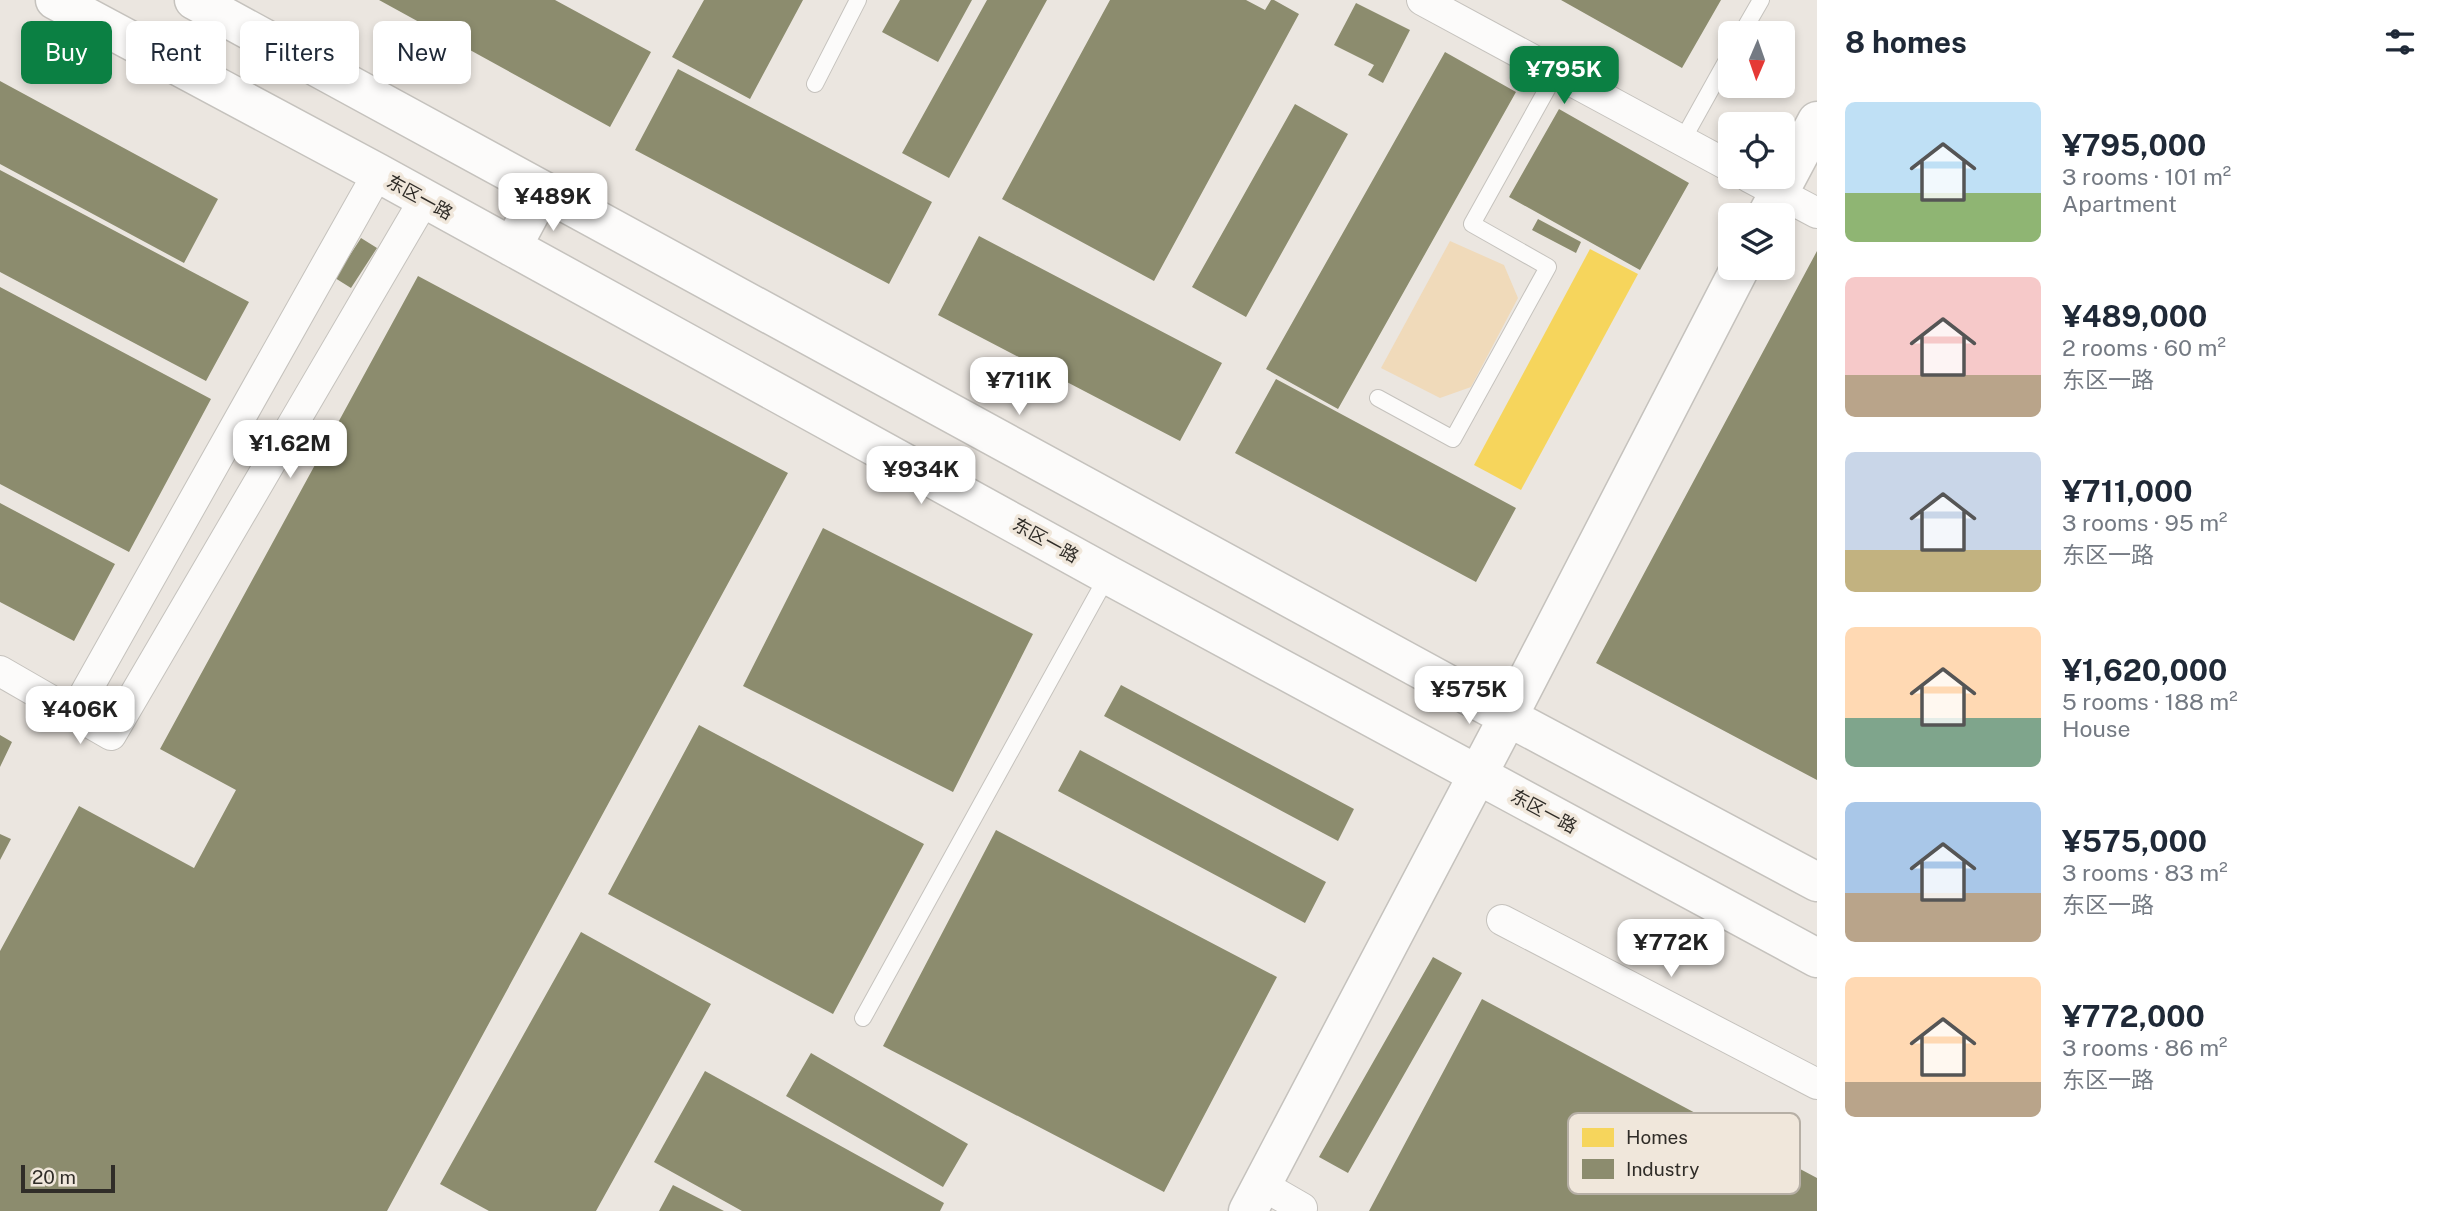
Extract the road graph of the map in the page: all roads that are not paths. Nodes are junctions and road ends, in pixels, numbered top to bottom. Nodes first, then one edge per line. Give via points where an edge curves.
1 (55, 0) edge
2 (194, 0) edge
3 (858, 0) edge
4 (1422, 0) edge
5 (1761, 0) edge
6 (1749, 21) edge
7 (1556, 73) junction
8 (1718, 76) edge
9 (816, 84) dead end
10 (1817, 121) edge
11 (1682, 141) junction
12 (1718, 160) edge
13 (378, 173) junction
14 (542, 191) junction
15 (1765, 195) edge
16 (424, 200) junction
17 (1817, 213) edge
18 (512, 247) junction
19 (1734, 280) edge
20 (1378, 398) dead end
21 (1108, 575) junction
22 (0, 671) edge
23 (74, 713) junction
24 (1508, 717) junction
25 (1477, 775) junction
26 (1817, 882) edge
27 (1503, 920) dead end
28 (1817, 958) edge
29 (863, 1018) dead end
30 (1817, 1084) edge
31 (1255, 1198) edge
32 (1302, 1208) dead end

1 - 13 main road, 东区一路
2 - 14 main road
3 - 9 lane
4 - 7 street
5 - 6 lane
7 - 11 street
7 - 20 lane via 1472,224 1548,267 1453,439
8 - 11 lane
10 - 15 main road
11 - 12 street
13 - 16 main road, 东区一路
13 - 23 street
14 - 18 main road
14 - 24 main road
15 - 17 street
16 - 18 main road, 东区一路
16 - 23 street via 111,735
18 - 21 main road, 东区一路
19 - 24 main road
21 - 25 main road, 东区一路
21 - 29 lane
22 - 23 street
24 - 25 main road
24 - 26 main road
25 - 28 main road, 东区一路
25 - 31 main road
27 - 30 street
31 - 32 street

